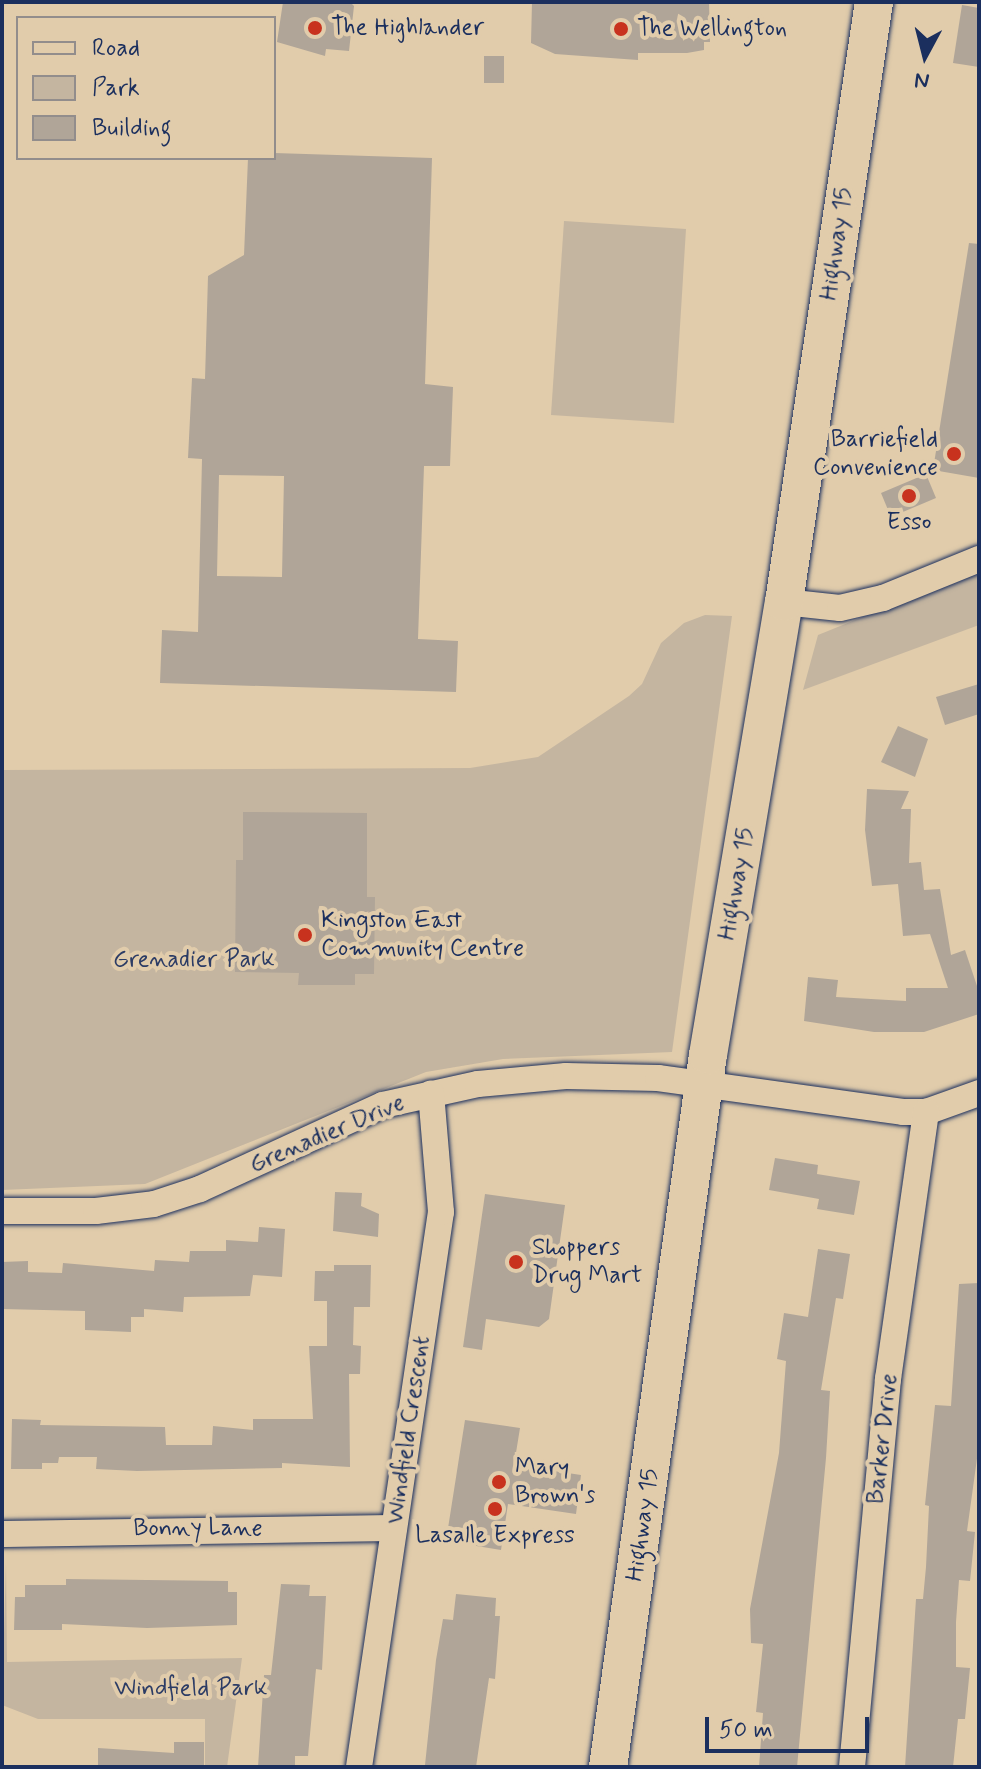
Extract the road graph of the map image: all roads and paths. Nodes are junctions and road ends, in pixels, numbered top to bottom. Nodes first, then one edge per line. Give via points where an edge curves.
1 (874, 2) edge
2 (979, 559) edge
3 (784, 602) junction
4 (704, 1084) junction
5 (431, 1093) junction
6 (979, 1093) edge
7 (926, 1112) junction
8 (2, 1211) edge
9 (394, 1528) junction
10 (2, 1534) edge
11 (359, 1767) edge
12 (608, 1767) edge
13 (852, 1767) edge

1 - 3 main road, Highway 15
2 - 3 street via 883,598 840,608
3 - 4 main road, Highway 15
4 - 5 street, Grenadier Drive via 566,1076
4 - 7 street, Grenadier Drive
4 - 12 main road, Highway 15
5 - 8 street, Grenadier Drive via 383,1105 200,1189 154,1204 96,1211
5 - 9 street, Windfield Crescent via 441,1212
6 - 7 street
7 - 13 street, Barker Drive via 888,1379
9 - 10 street, Bonny Lane
9 - 11 street, Windfield Crescent

